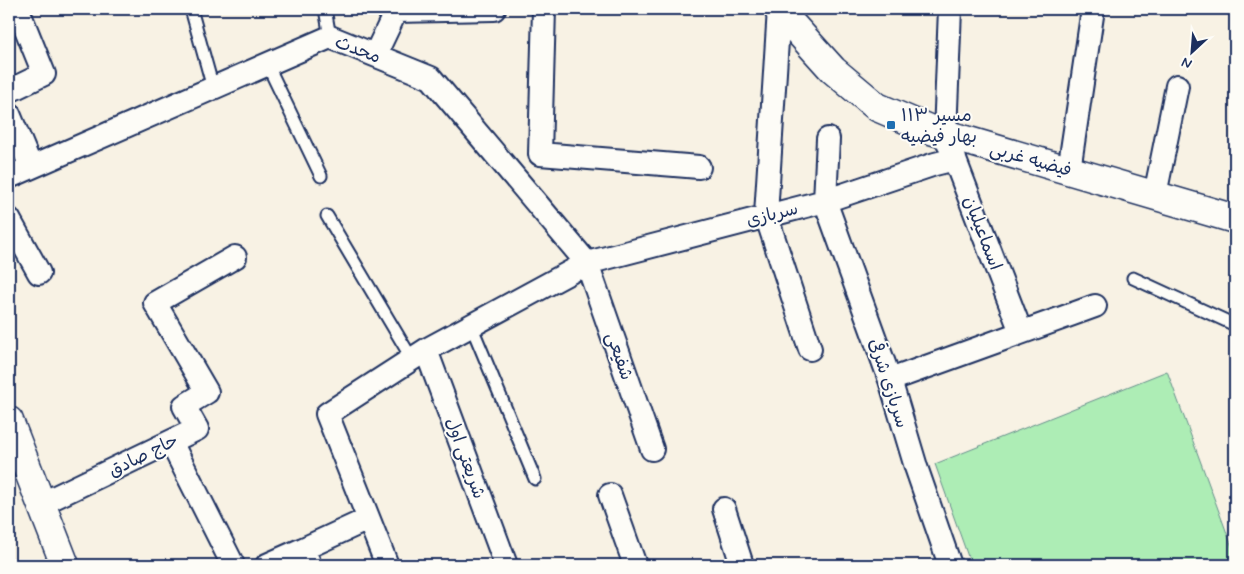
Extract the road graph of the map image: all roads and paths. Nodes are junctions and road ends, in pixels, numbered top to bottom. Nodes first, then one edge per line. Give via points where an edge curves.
1 (191, 9) edge
2 (325, 9) edge
3 (494, 9) edge
4 (544, 9) edge
5 (778, 9) edge
6 (950, 9) edge
7 (1094, 9) edge
8 (396, 10) edge
9 (19, 12) dead end
10 (330, 37) junction
11 (375, 55) junction
12 (267, 64) junction
13 (1177, 86) dead end
14 (213, 88) junction
15 (9, 91) edge
16 (9, 114) edge
17 (946, 134) junction
18 (828, 139) dead end
19 (955, 159) junction
20 (31, 167) junction
21 (699, 167) dead end
22 (1069, 170) junction
23 (321, 176) dead end
24 (9, 177) edge
25 (1155, 195) junction
26 (825, 201) junction
27 (766, 215) junction
28 (327, 216) dead end
29 (9, 219) edge
30 (1234, 221) edge
31 (235, 257) dead end
32 (587, 263) junction
33 (39, 273) dead end
34 (1132, 278) dead end
35 (1095, 306) dead end
36 (1235, 325) edge
37 (471, 326) junction
38 (1021, 332) junction
39 (810, 349) dead end
40 (419, 354) junction
41 (890, 380) junction
42 (9, 421) edge
43 (171, 442) junction
44 (652, 449) dead end
45 (535, 479) dead end
46 (610, 495) dead end
47 (41, 504) junction
48 (724, 509) dead end
49 (368, 518) junction
50 (306, 557) edge
51 (65, 565) edge
52 (233, 565) edge
53 (267, 565) edge
54 (387, 565) edge
55 (506, 565) edge
56 (635, 565) edge
57 (742, 565) edge
58 (950, 565) edge

1 - 14 lane
2 - 10 lane
3 - 8 street
4 - 21 street via 540,154
5 - 17 street, فیضیه غربی via 833,70 877,107
5 - 27 street
6 - 17 street
7 - 22 street
8 - 11 street
9 - 15 street via 44,74
10 - 11 street, محدث
10 - 12 street, محدث
11 - 32 street, محدث via 431,78
12 - 14 street, محدث
12 - 23 lane
13 - 25 street
14 - 20 street, محدث
16 - 20 street
17 - 19 street, اسماعیلیان
17 - 22 street, فیضیه غربی
18 - 26 street
19 - 26 street, سربازی
19 - 38 street, اسماعیلیان
20 - 24 street, محدث
22 - 25 street, فیضیه غربی
25 - 30 street, فیضیه غربی
26 - 27 street, سربازی
26 - 41 street, سربازی شرقی
27 - 32 street, سربازی
27 - 39 street
28 - 40 lane
29 - 33 street
31 - 43 street, حاج صادق via 155,304 207,392 184,406 197,429
32 - 37 street, سربازی
32 - 44 street, شفیعی
34 - 36 lane
35 - 38 street
37 - 40 street, سربازی
37 - 45 lane
38 - 41 street
40 - 49 street, سربازی via 327,414
40 - 55 street, شریعتی اول
41 - 58 street, سربازی شرقی
42 - 47 street
43 - 47 street, حاج صادق
43 - 52 street
46 - 56 street
47 - 51 street
48 - 57 street
49 - 50 street
49 - 54 street
50 - 53 street

